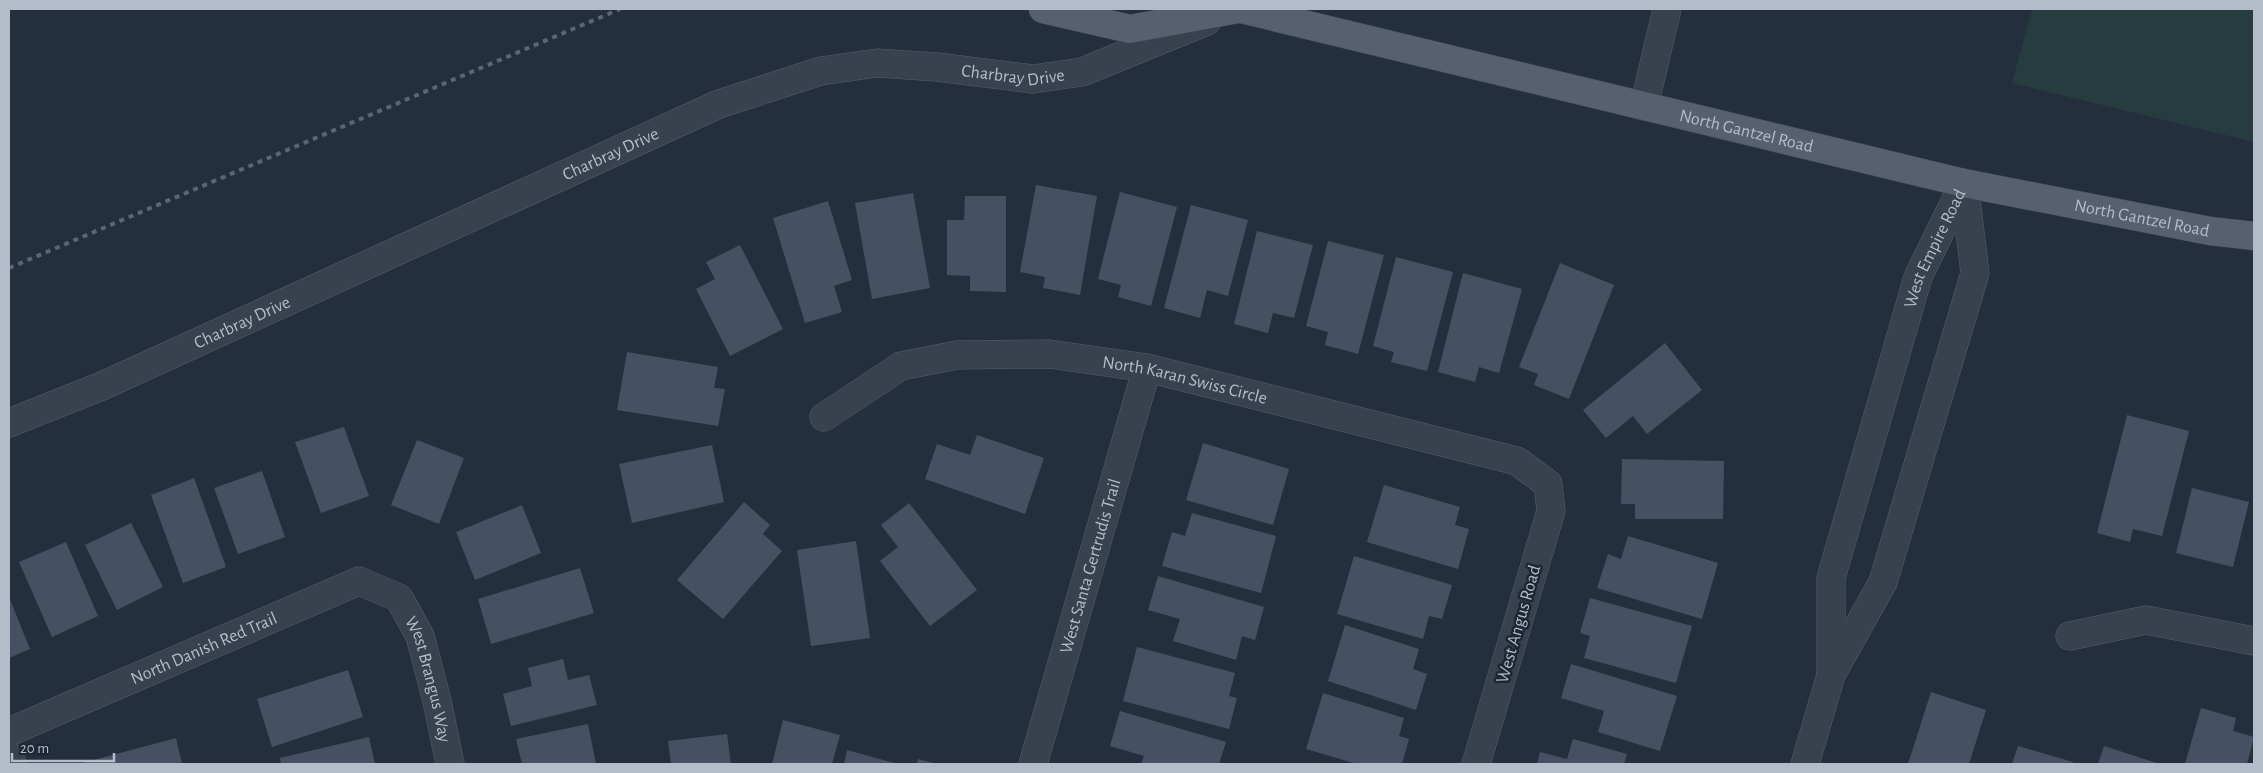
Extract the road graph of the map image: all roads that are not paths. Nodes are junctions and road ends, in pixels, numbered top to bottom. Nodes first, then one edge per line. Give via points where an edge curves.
1 (1043, 9) edge
2 (1239, 9) edge
3 (1667, 9) edge
4 (1296, 15) edge
5 (1644, 106) junction
6 (1964, 183) junction
7 (2254, 236) edge
8 (1147, 368) junction
9 (824, 417) dead end
10 (9, 423) edge
11 (1548, 484) joint
12 (399, 598) joint
13 (2070, 636) dead end
14 (2254, 641) edge
15 (1831, 674) junction
16 (9, 732) edge
17 (9, 756) edge
18 (12, 764) edge
19 (450, 764) edge
20 (1033, 764) edge
21 (1476, 764) edge
22 (1805, 764) edge

1 - 2 main road, North Gantzel Road via 1130,29
2 - 4 main road, North Gantzel Road
2 - 10 street, Charbray Drive via 1082,72 1033,79 877,63 821,71 719,104 102,386
3 - 5 street
4 - 5 main road, North Gantzel Road
5 - 6 main road, North Gantzel Road
6 - 7 main road, North Gantzel Road via 2210,231
6 - 15 street, West Empire Road via 1918,277 1831,578
6 - 15 street, West Empire Road via 1975,272 1883,582
8 - 9 street, North Karan Swiss Circle via 1049,354 957,355 901,366
8 - 11 street, North Karan Swiss Circle via 1517,461
8 - 20 street, West Santa Gertrudis Trail
11 - 21 street, West Angus Road via 1551,511
12 - 16 street, North Danish Red Trail via 359,582
12 - 19 street, West Brangus Way via 420,636 438,701
13 - 14 street via 2146,620
15 - 22 street, West Empire Road
17 - 18 street

